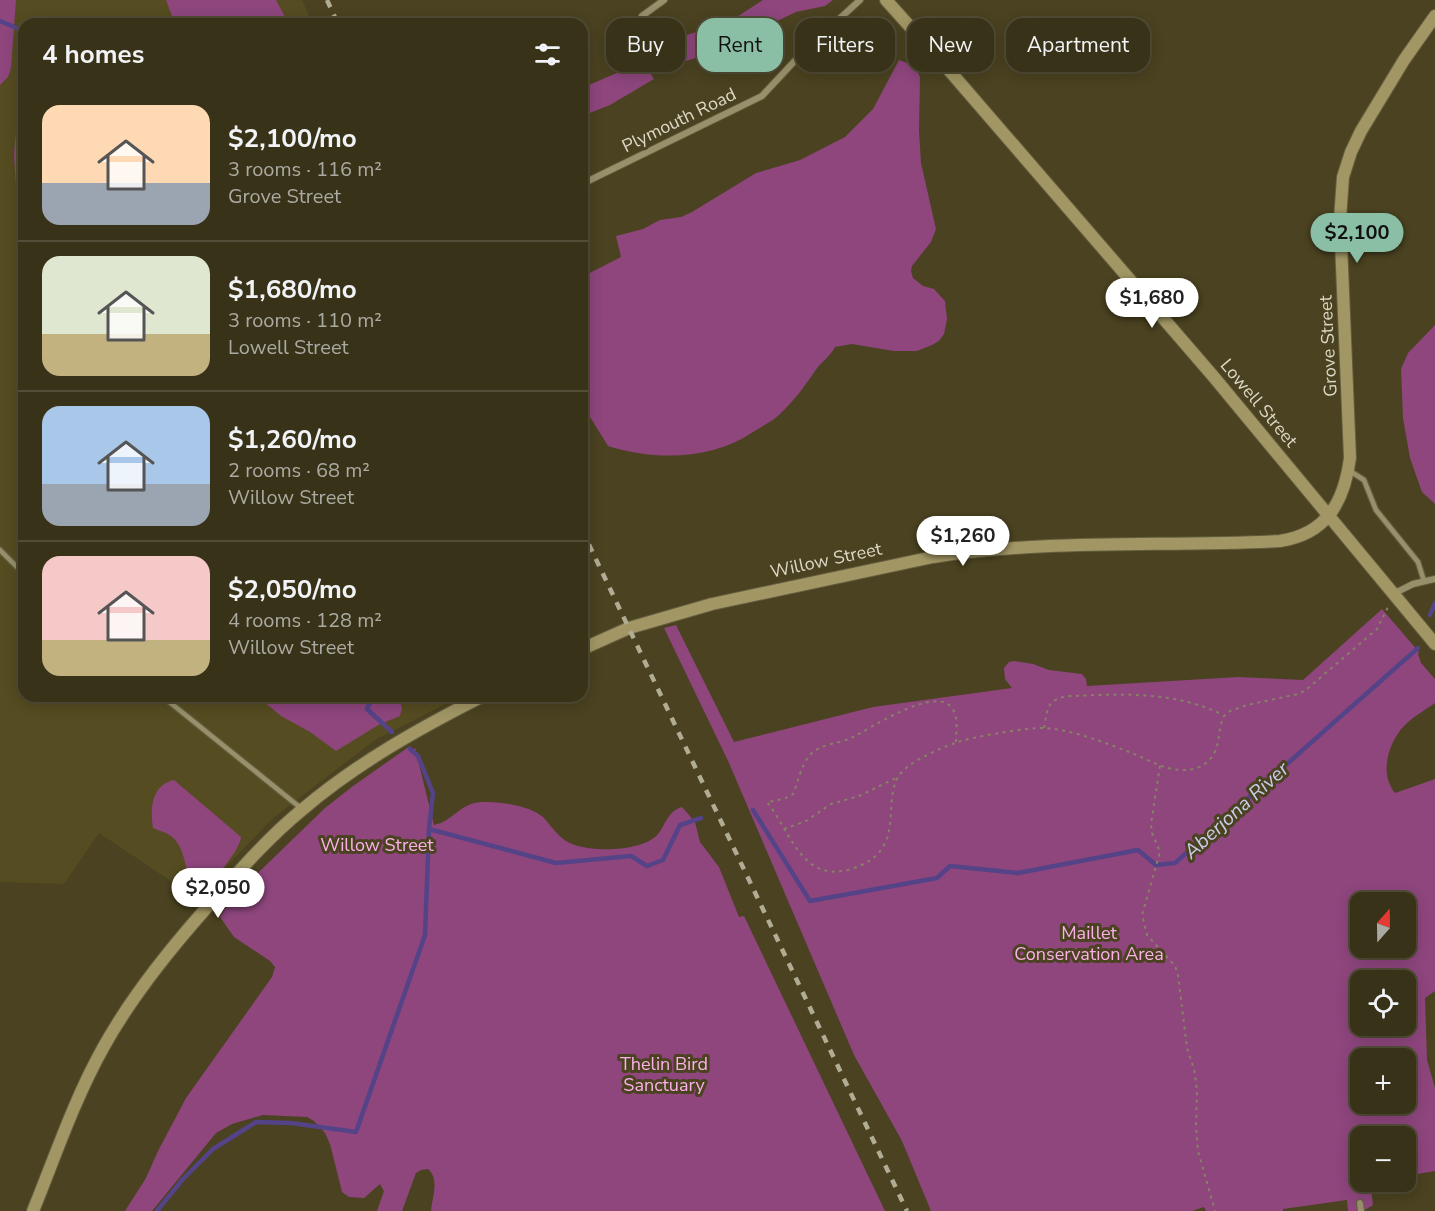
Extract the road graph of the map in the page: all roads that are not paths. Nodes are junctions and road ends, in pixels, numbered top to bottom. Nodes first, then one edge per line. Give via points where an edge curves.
1 (664, 0) edge
2 (860, 0) edge
3 (886, 0) edge
4 (642, 16) dead end
5 (1435, 16) edge
6 (588, 181) edge
7 (1348, 470) junction
8 (1330, 515) junction
9 (0, 550) edge
10 (18, 568) edge
11 (1435, 579) edge
12 (1424, 581) junction
13 (1395, 593) junction
14 (1435, 644) edge
15 (588, 646) edge
16 (169, 702) edge
17 (472, 702) edge
18 (302, 809) junction
19 (33, 1211) edge

1 - 4 street
2 - 6 street, Plymouth Road via 803,51 762,96
3 - 8 main road, Lowell Street
5 - 7 main road, Grove Street via 1361,131 1343,177 1340,219 1351,443
7 - 8 main road, Grove Street
7 - 12 lane via 1364,480 1376,510 1418,562
8 - 13 main road, Lowell Street
8 - 15 main road, Willow Street via 1317,528 1280,541 1045,547 967,552 912,561 712,604 629,628
9 - 10 lane
11 - 12 street
12 - 13 street
13 - 14 main road, Lowell Street
16 - 18 lane
17 - 18 main road via 383,751
18 - 19 main road via 257,852 182,936 116,1026 79,1097

